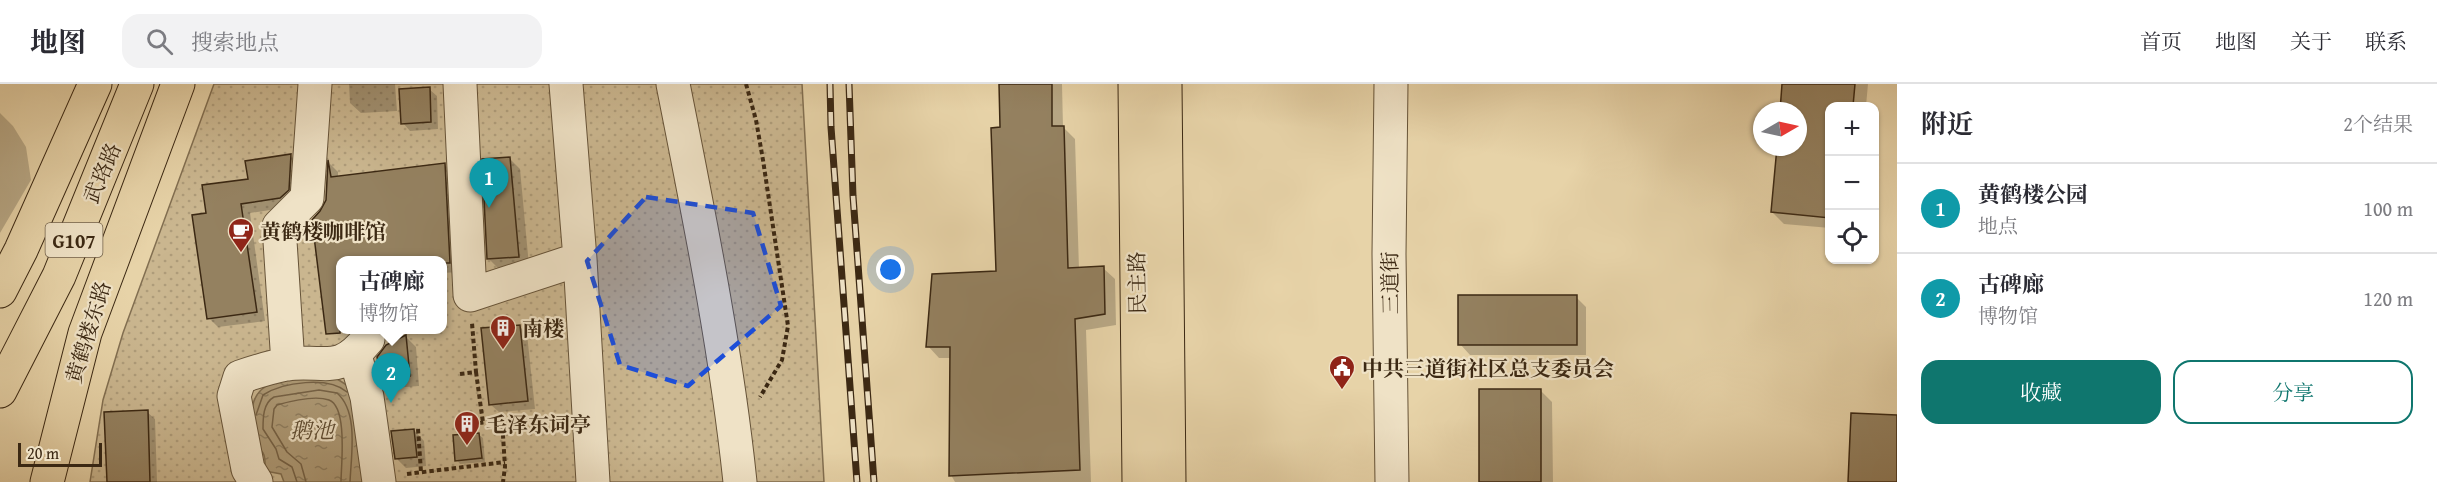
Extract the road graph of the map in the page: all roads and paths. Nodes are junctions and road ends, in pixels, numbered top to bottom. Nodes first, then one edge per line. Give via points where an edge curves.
1 (95, 84) edge
2 (137, 84) edge
3 (315, 84) edge
4 (460, 84) edge
5 (566, 84) edge
6 (673, 84) edge
7 (746, 84) edge
8 (1135, 84) edge
9 (1165, 84) edge
10 (1391, 84) edge
11 (179, 87) edge
12 (580, 259) junction
13 (0, 291) edge
14 (470, 295) junction
15 (288, 364) junction
16 (476, 372) junction
17 (460, 374) dead end
18 (0, 391) edge
19 (734, 418) junction
20 (483, 423) junction
21 (464, 425) dead end
22 (418, 429) dead end
23 (505, 462) junction
24 (421, 472) junction
25 (379, 480) edge
26 (47, 482) edge
27 (256, 482) edge
28 (503, 482) edge
29 (593, 482) edge
30 (740, 482) edge
31 (1139, 482) edge
32 (1169, 482) edge
33 (1392, 482) edge

1 - 13 main road, 武珞路 / G107
2 - 18 main road, 武珞路 / G107 via 59,276
3 - 15 street via 307,198 279,225
4 - 14 street
5 - 12 street
6 - 19 street via 721,330
7 - 19 path via 764,160 788,326 782,360 762,395 752,409
8 - 31 main road, 民主路
9 - 32 main road, 民主路
10 - 33 street, 三道街
11 - 26 main road, 黄鹤楼东路 via 85,333
12 - 14 street
12 - 29 street
14 - 16 path
15 - 25 street via 336,364 361,347
15 - 27 street via 240,377 234,396 248,469
16 - 17 path
16 - 20 path
19 - 30 street
20 - 21 path
20 - 23 path via 502,420
22 - 24 path
23 - 24 path
23 - 28 path
24 - 25 path

